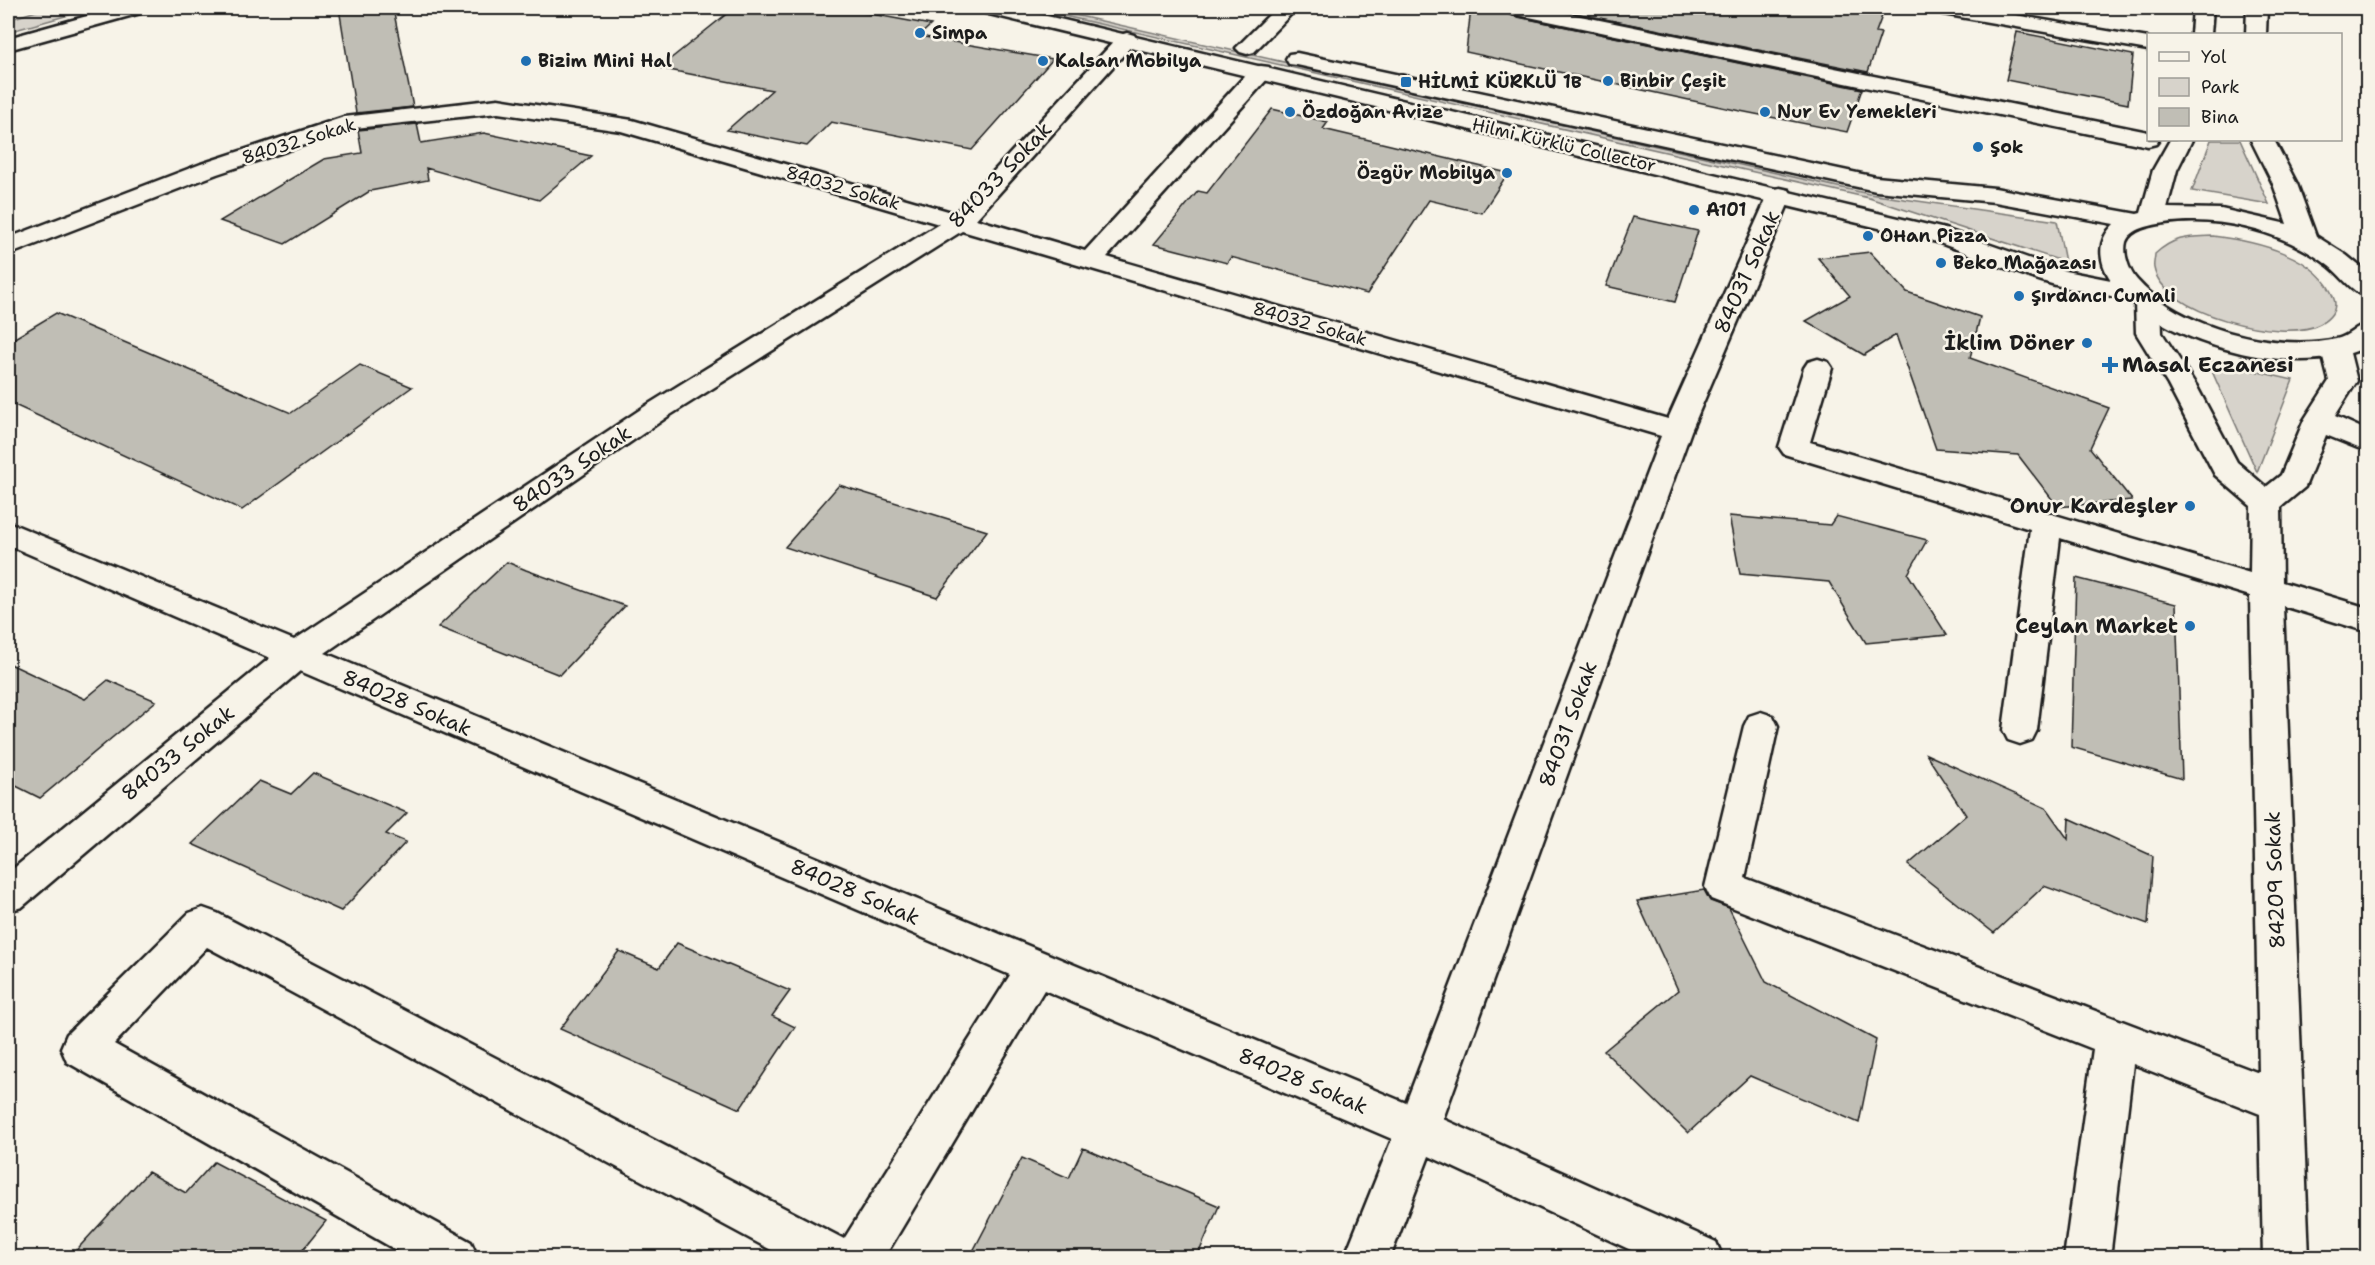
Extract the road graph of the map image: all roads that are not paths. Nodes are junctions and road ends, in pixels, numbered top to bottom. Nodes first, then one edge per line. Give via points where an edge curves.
1 (137, 8) edge
2 (989, 8) edge
3 (1287, 8) edge
4 (1514, 8) edge
5 (1943, 8) edge
6 (2203, 8) edge
7 (2257, 8) edge
8 (1134, 27) junction
9 (2201, 33) edge
10 (2256, 33) edge
11 (1224, 42) dead end
12 (8, 44) edge
13 (2147, 44) edge
14 (1246, 48) junction
15 (1270, 60) junction
16 (2147, 139) edge
17 (2164, 141) edge
18 (2264, 141) edge
19 (2180, 143) edge
20 (1780, 195) junction
21 (2144, 219) junction
22 (960, 222) junction
23 (2314, 245) junction
24 (8, 248) edge
25 (1091, 260) junction
26 (2367, 266) edge
27 (2367, 288) edge
28 (2141, 298) junction
29 (2355, 342) edge
30 (1818, 368) dead end
31 (2318, 420) junction
32 (1677, 431) junction
33 (2367, 443) edge
34 (2266, 503) junction
35 (2046, 524) junction
36 (8, 533) edge
37 (2266, 591) junction
38 (2367, 620) edge
39 (295, 656) junction
40 (1761, 726) dead end
41 (2020, 730) dead end
42 (8, 895) edge
43 (1036, 968) junction
44 (2115, 1038) junction
45 (2281, 1102) junction
46 (1418, 1130) junction
47 (455, 1257) edge
48 (833, 1257) edge
49 (858, 1257) edge
50 (1367, 1257) edge
51 (1700, 1257) edge
52 (2087, 1257) edge
53 (2286, 1257) edge

1 - 12 street
2 - 8 street, Hilmi Kürklü Collector
3 - 14 street
4 - 16 street
5 - 13 street
6 - 9 street
7 - 10 street
8 - 15 street, Hilmi Kürklü Collector
8 - 22 street, 84033 Sokak
11 - 14 street, Hilmi Kürklü Collector
14 - 15 street, Hilmi Kürklü Collector
15 - 20 street, Hilmi Kürklü Collector via 1502,131
15 - 21 street, Hilmi Kürklü Collector via 1876,184 1990,194
15 - 25 street
17 - 19 street
18 - 23 street
19 - 21 street
20 - 28 street, Hilmi Kürklü Collector via 1945,236 2059,278
20 - 32 street, 84031 Sokak
21 - 23 street, Hilmi Kürklü Collector via 2201,213 2240,218
21 - 28 street via 2118,233 2111,250 2117,271
22 - 24 street, 84032 Sokak via 624,125 498,106 352,122 209,169
22 - 25 street, 84032 Sokak
22 - 39 street, 84033 Sokak via 657,411
23 - 26 street
23 - 27 street via 2354,272
25 - 32 street, 84032 Sokak
28 - 29 street via 2203,333 2247,345 2294,352
28 - 34 street via 2149,333 2182,385 2225,468
29 - 31 street via 2343,381
30 - 35 street via 1794,447
31 - 33 street
31 - 34 street via 2294,480
32 - 46 street, 84031 Sokak
34 - 37 street, 84209 Sokak
35 - 37 street
35 - 41 street
36 - 39 street, 84028 Sokak
37 - 38 street
37 - 45 street, 84209 Sokak
39 - 42 street, 84033 Sokak
39 - 43 street, 84028 Sokak
40 - 44 street via 1724,887
43 - 46 street, 84028 Sokak
43 - 49 street
44 - 45 street
44 - 52 street
45 - 53 street, 84209 Sokak
46 - 50 street, 84031 Sokak
46 - 51 street, 84028 Sokak
47 - 48 street via 82,1048 203,925

